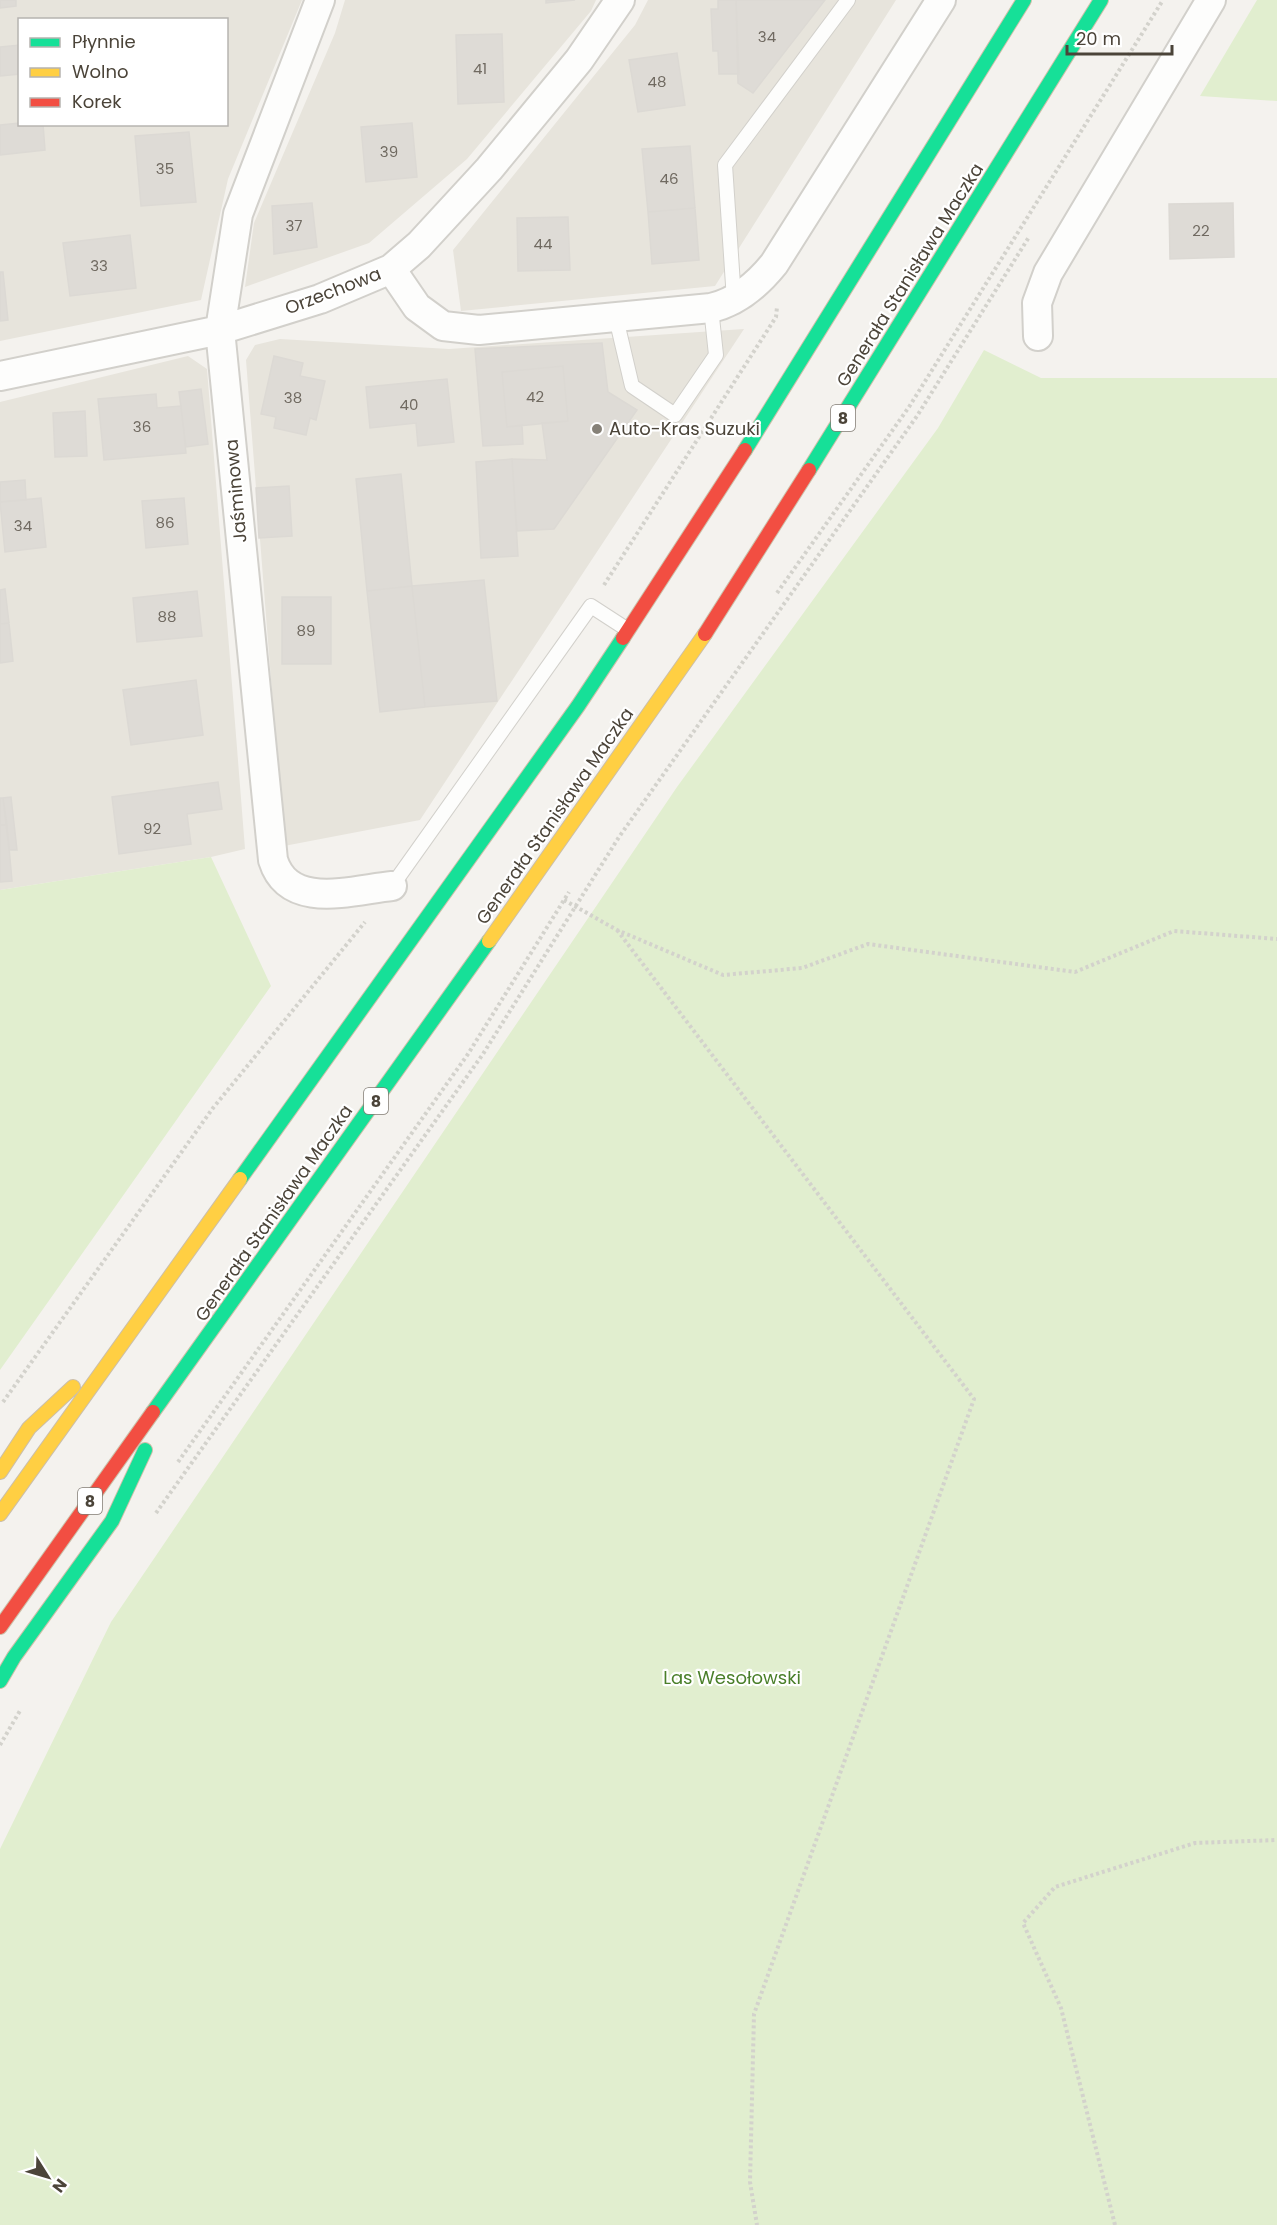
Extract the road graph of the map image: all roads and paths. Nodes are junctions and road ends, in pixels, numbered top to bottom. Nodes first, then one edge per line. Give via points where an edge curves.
1 (320, 0) edge
2 (620, 0) edge
3 (848, 0) edge
4 (941, 0) edge
5 (1024, 0) edge
6 (1101, 0) edge
7 (1211, 0) edge
8 (1030, 234) dead end
9 (391, 269) junction
10 (761, 279) junction
11 (722, 304) junction
12 (616, 318) junction
13 (220, 330) junction
14 (1038, 336) dead end
15 (0, 376) edge
16 (591, 606) junction
17 (629, 631) junction
18 (532, 881) junction
19 (393, 886) junction
20 (575, 905) junction
21 (617, 930) junction
22 (1277, 939) edge
23 (126, 1337) junction
24 (180, 1376) junction
25 (0, 1406) edge
26 (0, 1472) edge
27 (0, 1514) edge
28 (153, 1518) dead end
29 (0, 1627) edge
30 (0, 1681) edge
31 (22, 1706) dead end
32 (0, 1744) edge
33 (1277, 1840) edge
34 (757, 2225) edge
35 (1115, 2225) edge

1 - 13 street, Jaśminowa via 238,214
2 - 9 street, Orzechowa via 579,60 489,169 420,245
3 - 11 lane via 725,165
4 - 10 street
5 - 17 highway via 741,458
6 - 18 highway, Generała Stanisława Maczka / 8 via 727,602
7 - 14 street via 1048,273 1037,303
8 - 20 path via 917,416
9 - 12 street via 417,307 443,326 479,330
9 - 13 street, Orzechowa via 320,299
10 - 11 street
10 - 16 path via 774,295 776,317
11 - 12 street
11 - 12 lane via 716,356 675,415 632,386
13 - 15 street, Orzechowa
13 - 19 street, Jaśminowa via 276,871 300,892 314,894
16 - 17 lane
16 - 19 lane
17 - 23 highway
18 - 20 path
18 - 24 highway, Generała Stanisława Maczka / 8
19 - 25 path via 213,1108
20 - 21 path
20 - 28 path via 483,1054
21 - 22 path via 723,975 802,968 868,944 1075,972 1174,931
21 - 34 path via 974,1399 754,2014 750,2182
23 - 26 highway via 29,1428
23 - 27 highway
24 - 29 highway, Generała Stanisława Maczka / 8
24 - 30 highway via 112,1521
31 - 32 path
33 - 35 path via 1195,1843 1055,1887 1023,1923 1061,2008

